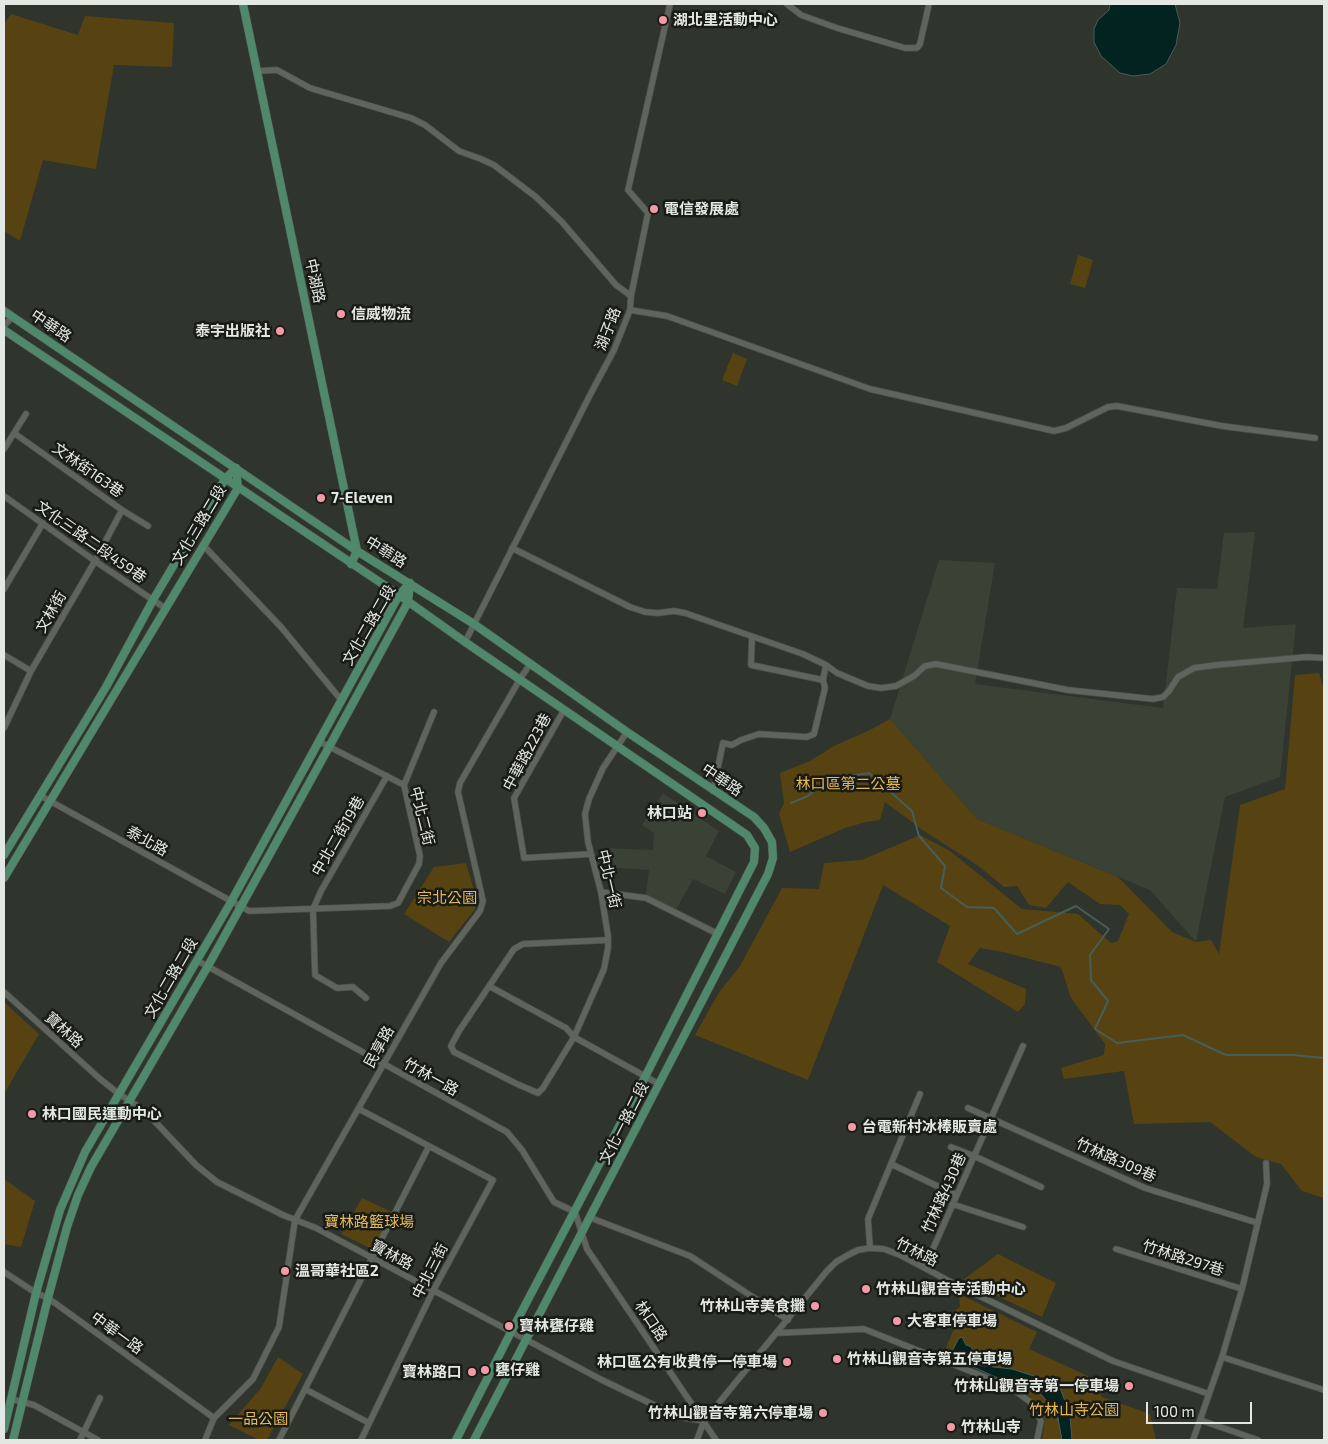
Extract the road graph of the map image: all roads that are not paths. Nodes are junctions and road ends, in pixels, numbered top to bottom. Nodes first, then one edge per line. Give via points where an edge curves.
1 (242, 4) edge
2 (670, 4) edge
3 (786, 4) edge
4 (929, 4) edge
5 (257, 71) junction
6 (631, 296) junction
7 (630, 310) junction
8 (4, 311) edge
9 (12, 317) junction
10 (4, 326) edge
11 (4, 330) edge
12 (26, 414) dead end
13 (14, 432) junction
14 (1315, 438) dead end
15 (4, 450) edge
16 (236, 468) junction
17 (225, 479) junction
18 (238, 488) junction
19 (4, 496) edge
20 (122, 510) junction
21 (43, 523) junction
22 (148, 526) dead end
23 (203, 545) junction
24 (512, 548) junction
25 (358, 551) junction
26 (96, 561) junction
27 (351, 564) junction
28 (410, 584) junction
29 (4, 588) edge
30 (399, 596) junction
31 (153, 600) junction
32 (408, 602) junction
33 (165, 608) junction
34 (474, 624) junction
35 (752, 637) junction
36 (465, 642) junction
37 (4, 655) edge
38 (1324, 658) edge
39 (530, 664) junction
40 (826, 666) junction
41 (31, 671) junction
42 (520, 678) junction
43 (823, 680) junction
44 (342, 701) junction
45 (564, 710) junction
46 (434, 712) dead end
47 (4, 728) edge
48 (627, 732) junction
49 (320, 742) junction
50 (330, 747) junction
51 (617, 747) junction
52 (387, 776) junction
53 (404, 785) junction
54 (713, 791) junction
55 (41, 796) junction
56 (49, 800) junction
57 (754, 817) joint
58 (747, 835) joint
59 (591, 854) junction
60 (4, 855) edge
61 (4, 878) edge
62 (601, 892) junction
63 (231, 902) junction
64 (241, 908) junction
65 (313, 909) junction
66 (718, 934) junction
67 (608, 940) junction
68 (198, 961) junction
69 (208, 966) junction
70 (488, 986) junction
71 (4, 992) edge
72 (366, 998) dead end
73 (574, 1036) junction
74 (1023, 1046) dead end
75 (384, 1064) junction
76 (645, 1078) junction
77 (659, 1084) junction
78 (119, 1094) junction
79 (920, 1094) dead end
80 (129, 1102) junction
81 (968, 1108) dead end
82 (358, 1109) junction
83 (990, 1118) junction
84 (429, 1146) junction
85 (951, 1147) dead end
86 (974, 1156) junction
87 (1266, 1163) dead end
88 (891, 1164) junction
89 (1041, 1187) dead end
90 (956, 1195) junction
91 (952, 1204) junction
92 (575, 1212) junction
93 (591, 1218) junction
94 (295, 1220) junction
95 (1258, 1223) junction
96 (1023, 1227) dead end
97 (583, 1234) junction
98 (870, 1248) junction
99 (1116, 1249) dead end
100 (372, 1258) junction
101 (922, 1266) junction
102 (4, 1272) edge
103 (1242, 1289) junction
104 (433, 1291) junction
105 (36, 1293) junction
106 (48, 1298) junction
107 (788, 1320) junction
108 (511, 1332) junction
109 (777, 1333) junction
110 (527, 1340) junction
111 (1222, 1357) junction
112 (305, 1389) junction
113 (1324, 1390) edge
114 (1209, 1394) junction
115 (100, 1398) dead end
116 (12, 1399) junction
117 (23, 1402) junction
118 (214, 1418) junction
119 (1200, 1420) junction
120 (704, 1421) junction
121 (369, 1424) junction
122 (4, 1429) edge
123 (84, 1432) junction
124 (13, 1440) edge
125 (80, 1440) edge
126 (98, 1440) edge
127 (205, 1440) edge
128 (279, 1440) edge
129 (361, 1440) edge
130 (456, 1440) edge
131 (474, 1440) edge
132 (697, 1440) edge
133 (716, 1440) edge
134 (1037, 1440) edge
135 (1193, 1440) edge
136 (1258, 1440) edge

1 - 5 street, 中湖路
2 - 6 street, 湖子路 via 628,190 648,213
3 - 4 street via 837,28 905,48 918,48
5 - 6 street via 277,70 310,88 411,118 459,151 481,158 536,197 616,285
5 - 25 street, 中湖路
6 - 7 street, 湖子路
7 - 14 street via 667,316 870,389 1054,430 1066,428 1108,406 1118,406 1222,426
7 - 24 street, 湖子路 via 614,350
8 - 9 street, 中華路
9 - 10 street
9 - 16 street, 中華路
11 - 17 street, 中華路
12 - 13 street
13 - 15 street
13 - 20 street, 文林街163巷
16 - 17 street, 文化三路二段
16 - 18 street, 文化三路二段
16 - 25 street, 中華路
17 - 18 street, 中華路
17 - 31 street, 文化三路二段
18 - 23 street, 文化三路二段
18 - 27 street, 中華路
19 - 21 street, 文化三路二段459巷
20 - 22 street, 文林街163巷
20 - 26 street, 文林街
21 - 26 street, 文化三路二段459巷
21 - 29 street
23 - 33 street, 文化三路二段
23 - 44 street via 281,627
24 - 34 street, 湖子路
24 - 35 street via 630,607 645,612 674,611
25 - 27 street
25 - 28 street, 中華路
26 - 31 street, 文化三路二段459巷
26 - 41 street, 文林街
27 - 30 street, 中華路
28 - 30 street, 文化二路二段
28 - 32 street, 文化二路二段
28 - 34 street, 中華路
30 - 32 street, 中華路
30 - 44 street, 文化二路二段
31 - 33 street, 文化三路二段459巷
31 - 55 street, 文化三路二段
32 - 36 street, 中華路
32 - 50 street, 文化二路二段
33 - 56 street, 文化三路二段
34 - 36 street, 湖子路
34 - 39 street, 中華路
35 - 40 street via 803,654
35 - 43 street via 751,665
36 - 42 street, 中華路
37 - 41 street
38 - 40 street via 1194,668 1178,677 1164,697 1153,699 1068,690 936,664 925,666 896,686 881,688 868,686
39 - 42 street, 民享路
39 - 48 street, 中華路
40 - 43 street
41 - 47 street, 文林街
42 - 45 street, 中華路
42 - 75 street, 民享路 via 460,783 458,792 483,901 480,911 441,963
43 - 54 street via 825,688 814,734 807,737 759,734 732,745 723,743
44 - 49 street, 文化二路二段
45 - 51 street, 中華路
45 - 59 street, 中華路223巷 via 514,798 524,858
46 - 53 street
48 - 51 street, 中北一街
48 - 54 street, 中華路
49 - 50 street, 中北二街
49 - 63 street, 文化二路二段
50 - 52 street, 中北二街
50 - 64 street, 文化二路二段
51 - 58 street, 中華路
51 - 59 street, 中北一街 via 584,814
52 - 53 street, 中北二街
52 - 65 street, 中北二街19巷
53 - 65 street, 中北二街 via 420,856 417,870 398,903
54 - 57 street, 中華路
55 - 56 street, 泰北路
55 - 60 street, 文化三路二段
56 - 61 street, 文化三路二段
56 - 63 street, 泰北路
57 - 77 street, 文化一路二段 via 772,842 773,858 768,874
58 - 66 street, 文化一路二段 via 755,848 754,862
59 - 62 street, 中北一街
62 - 66 street via 646,898
62 - 67 street, 中北一街
63 - 64 street, 泰北路
63 - 68 street, 文化二路二段
64 - 65 street, 中北二街 via 249,911
64 - 69 street, 文化二路二段
65 - 72 street via 315,975 337,988 353,987
66 - 76 street, 文化一路二段
67 - 70 street via 523,944 514,949
67 - 73 street, 中北一街 via 604,969
68 - 69 street, 竹林一路
68 - 78 street, 文化二路二段
69 - 75 street, 竹林一路
69 - 80 street, 文化二路二段
70 - 73 street via 566,1028
70 - 73 street, 中北一街 via 451,1046 454,1052 538,1093
71 - 78 street, 寶林路
73 - 76 street
74 - 83 street, 竹林路430巷
75 - 82 street, 民享路
75 - 92 street, 竹林一路 via 507,1132 554,1202
76 - 77 street
76 - 92 street, 文化一路二段
77 - 93 street, 文化一路二段
78 - 80 street, 寶林路
78 - 105 street, 文化二路二段 via 71,1181
79 - 88 street
80 - 94 street, 寶林路 via 145,1110 196,1165 217,1182
80 - 106 street, 文化二路二段 via 78,1195
81 - 83 street, 竹林路309巷
82 - 84 street, 中北三街
82 - 94 street, 民享路
83 - 86 street, 竹林路430巷
83 - 95 street, 竹林路309巷 via 1146,1188
84 - 100 street
84 - 104 street, 中北三街 via 493,1180
85 - 86 street
86 - 89 street
86 - 90 street, 竹林路430巷
87 - 95 street via 1267,1184
88 - 90 street
88 - 98 street via 868,1219
90 - 91 street, 竹林路430巷
91 - 96 street
91 - 101 street, 竹林路430巷 via 928,1260
92 - 93 street
92 - 97 street, 林口路
92 - 108 street, 文化一路二段
93 - 97 street, 文化一路二段
93 - 107 street via 690,1256
94 - 100 street, 寶林路
94 - 118 street, 民享路 via 279,1327 253,1379
95 - 103 street
97 - 110 street, 文化一路二段
97 - 120 street, 林口路 via 586,1249
98 - 101 street, 竹林路 via 900,1255
98 - 107 street via 858,1250 836,1262
99 - 103 street, 竹林路297巷
100 - 104 street, 寶林路
100 - 112 street
101 - 114 street, 竹林路 via 1113,1361
102 - 105 street, 中華一路
103 - 111 street
104 - 108 street, 寶林路
104 - 121 street, 中北三街
105 - 106 street, 中華一路
105 - 116 street, 文化二路二段
106 - 117 street, 文化二路二段
106 - 118 street, 中華一路
107 - 109 street
108 - 110 street, 寶林路
108 - 130 street, 文化一路二段
109 - 120 street
109 - 134 street via 864,1329 994,1380 1033,1404 1040,1421
110 - 120 street, 寶林路 via 679,1417
110 - 131 street, 文化一路二段
111 - 113 street
111 - 114 street
112 - 121 street
112 - 128 street
114 - 119 street
115 - 123 street
116 - 117 street
116 - 122 street, 文化二路二段
117 - 123 street
117 - 124 street, 文化二路二段
118 - 127 street, 民享路
119 - 135 street
119 - 136 street
120 - 132 street
120 - 133 street, 林口路
121 - 129 street, 中北三街
123 - 125 street
123 - 126 street

